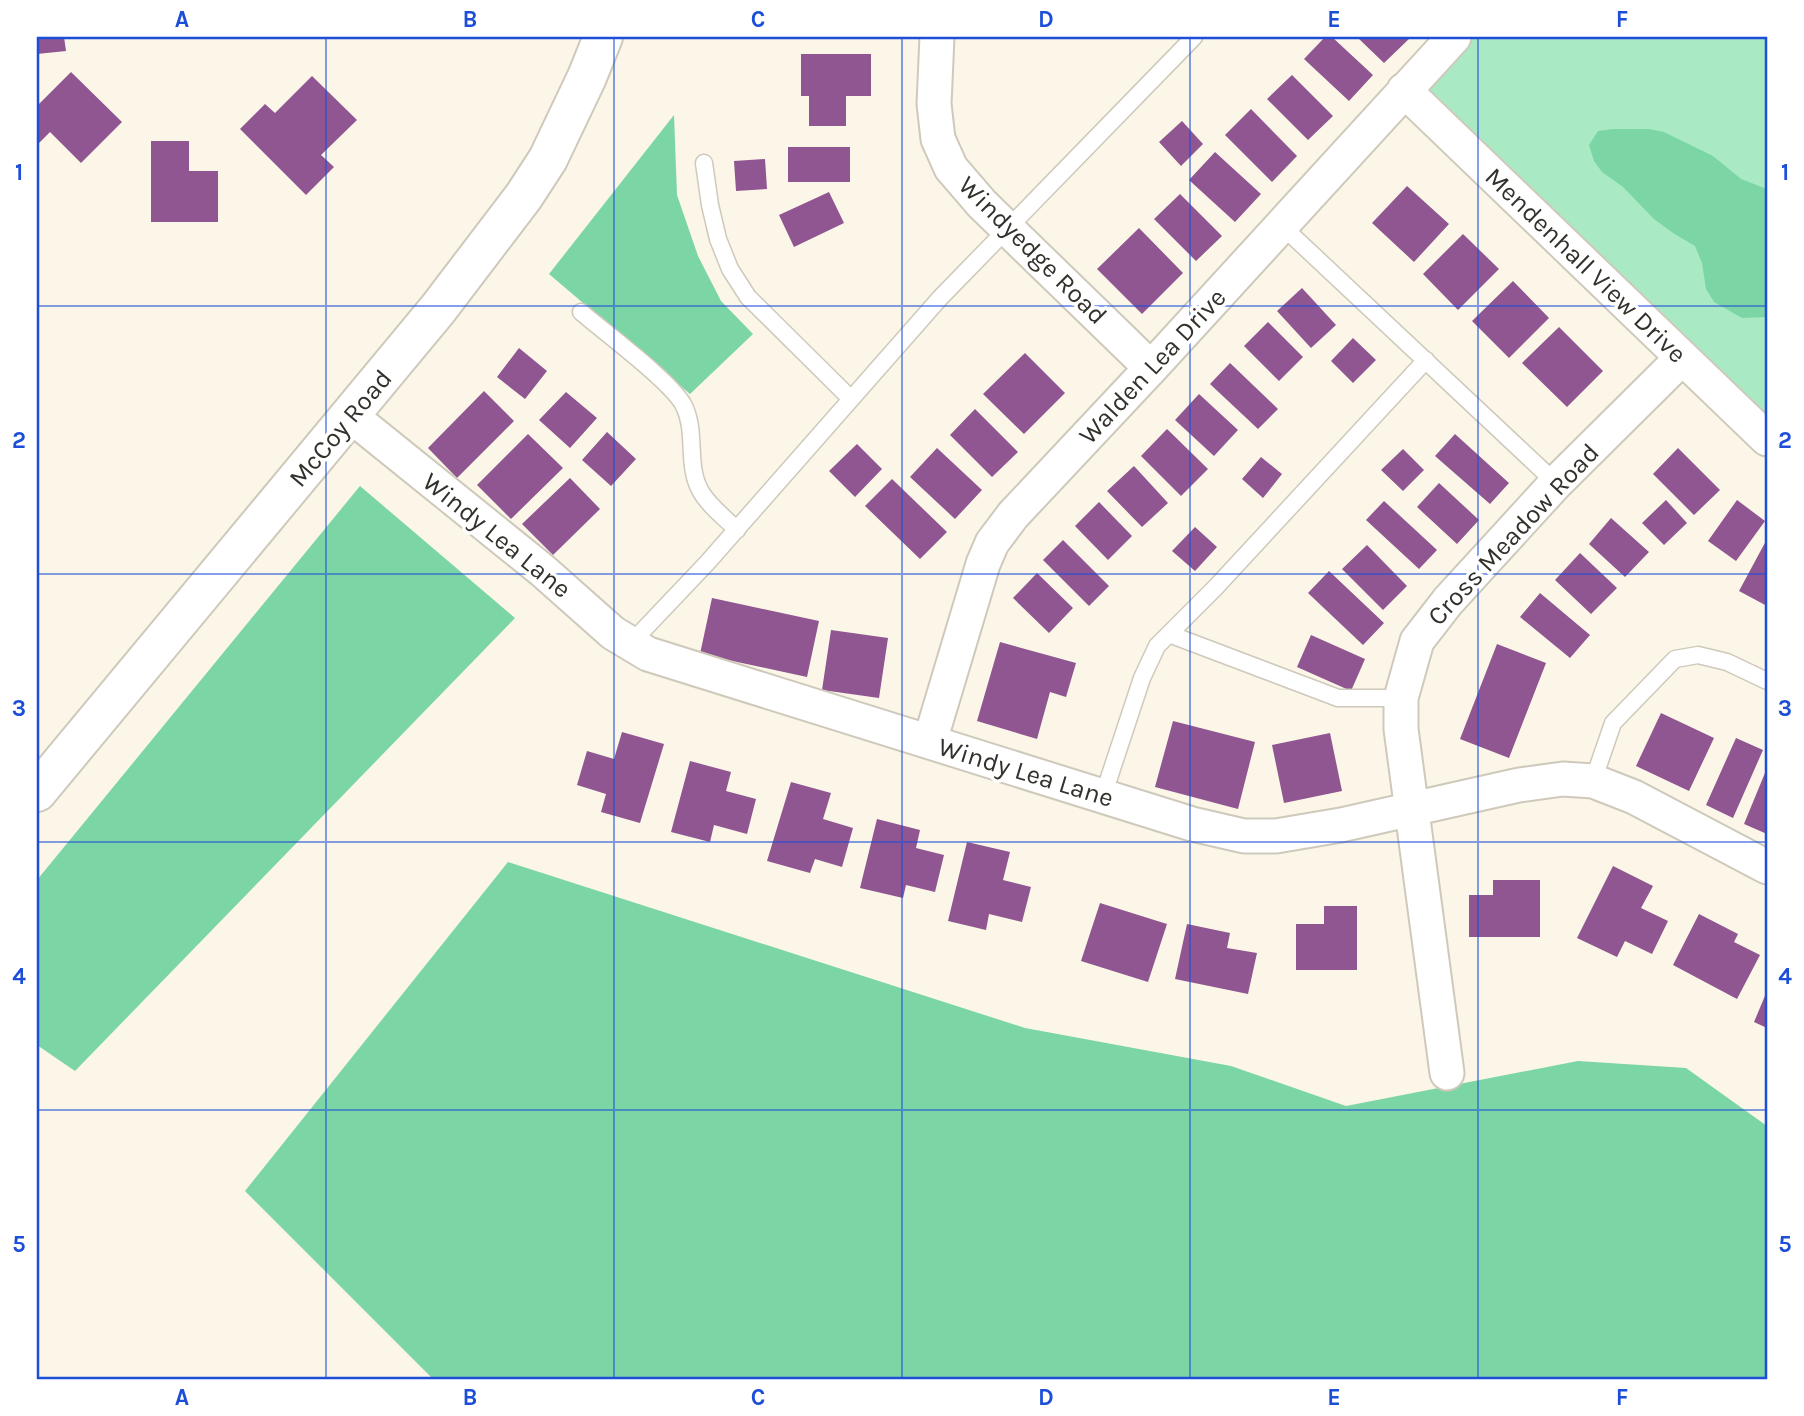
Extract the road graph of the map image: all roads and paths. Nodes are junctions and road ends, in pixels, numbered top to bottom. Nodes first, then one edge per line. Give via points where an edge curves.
1 (603, 37) edge
2 (937, 37) edge
3 (1194, 37) edge
4 (1454, 37) edge
5 (1404, 90) junction
6 (704, 163) dead end
7 (1281, 225) junction
8 (1007, 228) junction
9 (581, 312) dead end
10 (1682, 358) junction
11 (1426, 360) junction
12 (1151, 368) junction
13 (851, 399) junction
14 (351, 416) junction
15 (1767, 439) edge
16 (1556, 483) junction
17 (737, 530) junction
18 (1169, 634) junction
19 (631, 643) junction
20 (1767, 681) edge
21 (1401, 698) junction
22 (930, 741) junction
23 (1593, 781) junction
24 (37, 792) edge
25 (1103, 796) junction
26 (1410, 809) junction
27 (1767, 867) edge
28 (1447, 1073) dead end

1 - 14 main road, McCoy Road via 536,178
2 - 8 street, Windyedge Road via 934,104 938,139 951,168
3 - 8 lane
4 - 5 street, Walden Lea Drive
5 - 7 street, Walden Lea Drive
5 - 10 street, Mendenhall View Drive
6 - 13 lane via 718,239 730,269 748,297
7 - 11 lane
7 - 12 street, Walden Lea Drive
8 - 12 street, Windyedge Road
8 - 13 lane
9 - 17 lane via 683,402 691,421 700,491
10 - 15 street, Mendenhall View Drive
10 - 16 street, Cross Meadow Road
11 - 16 lane
11 - 18 lane
12 - 22 street, Walden Lea Drive via 992,543
13 - 17 lane
14 - 19 street, Windy Lea Lane via 613,633
14 - 24 main road, McCoy Road
16 - 21 street, Cross Meadow Road via 1417,641
17 - 19 lane
18 - 21 lane via 1338,698
18 - 25 lane via 1157,646 1142,678
19 - 22 street, Windy Lea Lane via 648,654
20 - 23 lane via 1727,662 1698,655 1675,659 1613,723
21 - 26 street, Cross Meadow Road
22 - 25 street, Windy Lea Lane
23 - 26 street, Windy Lea Lane via 1563,779 1519,785
23 - 27 street, Windy Lea Lane via 1634,797
25 - 26 street, Windy Lea Lane via 1244,836 1276,836
26 - 28 street, Cross Meadow Road

